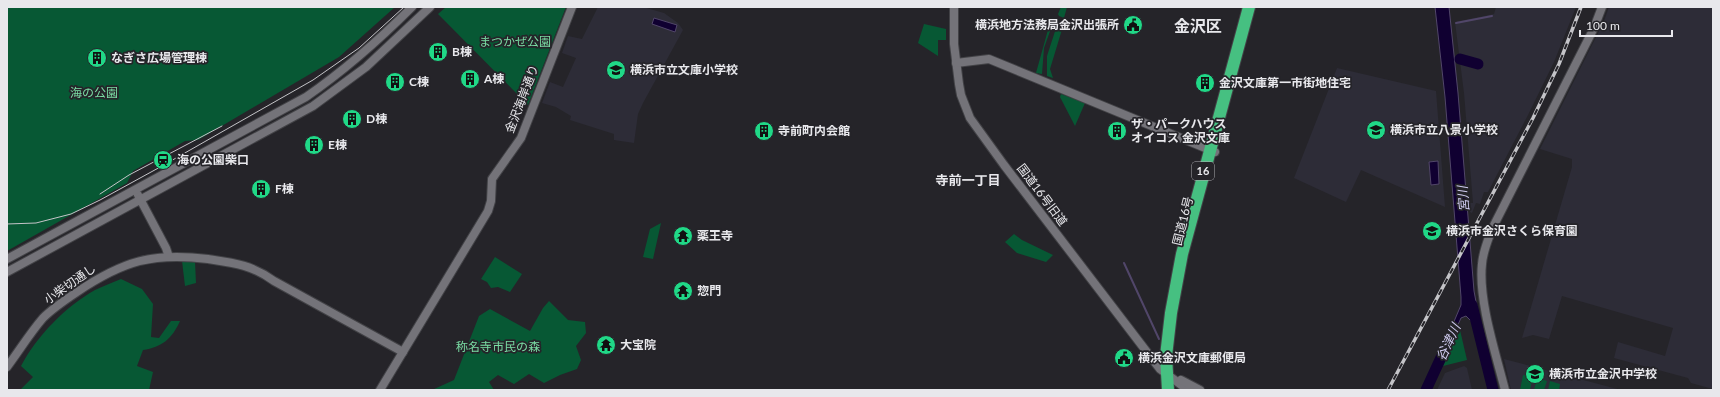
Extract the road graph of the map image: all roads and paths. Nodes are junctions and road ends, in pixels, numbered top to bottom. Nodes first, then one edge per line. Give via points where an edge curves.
1 (412, 7) edge
2 (430, 7) edge
3 (572, 7) edge
4 (954, 7) edge
5 (1249, 7) edge
6 (1256, 7) edge
7 (1602, 7) edge
8 (956, 63) junction
9 (1212, 151) junction
10 (135, 190) junction
11 (140, 200) junction
12 (169, 256) junction
13 (7, 260) edge
14 (7, 272) edge
15 (403, 352) junction
16 (7, 367) edge
17 (1168, 374) junction
18 (380, 390) edge
19 (1168, 390) edge
20 (1188, 390) edge
21 (1200, 390) edge
22 (1505, 390) edge

1 - 10 street via 362,55 306,97
2 - 11 street via 366,67 312,106
3 - 15 street, 金沢海岸通り via 521,138 492,179 491,201 484,218
4 - 8 street, 国道16号旧道
5 - 9 highway, 国道16号 / 16
6 - 9 highway, 国道16号 / 16
7 - 22 street via 1594,28 1492,229 1484,251 1481,274 1483,294
8 - 9 street via 989,59
8 - 17 street, 国道16号旧道 via 961,95 970,118 1153,360
9 - 17 highway, 国道16号 / 16 via 1188,254
10 - 11 street
10 - 13 street
11 - 12 street
11 - 14 street
12 - 15 street, 小柴切通し via 217,260 254,268
12 - 16 street, 小柴切通し via 124,266 100,277 78,292 44,318
15 - 18 street, 金沢海岸通り
17 - 19 highway, 国道16号 / 16
17 - 20 street
17 - 21 street

